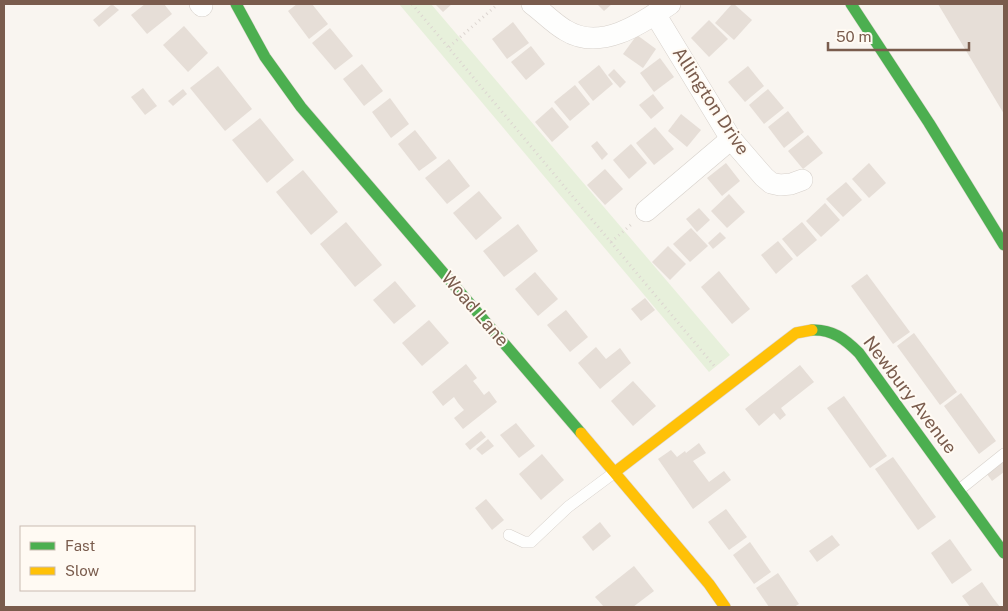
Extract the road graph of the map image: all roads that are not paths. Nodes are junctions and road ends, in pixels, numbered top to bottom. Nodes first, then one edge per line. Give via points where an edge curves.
1 (236, 4) edge
2 (532, 4) edge
3 (852, 4) edge
4 (663, 9) edge
5 (731, 139) junction
6 (802, 180) dead end
7 (646, 211) road end
8 (1004, 244) edge
9 (1004, 454) edge
10 (615, 472) junction
11 (958, 490) junction
12 (509, 535) dead end
13 (1004, 554) edge
14 (725, 607) edge

1 - 10 street, Woad Lane via 252,38 301,107
2 - 4 street, Allington Drive via 565,30 579,37 594,39 617,34
3 - 8 street via 893,64
4 - 5 street, Allington Drive
5 - 6 street, Allington Drive via 771,183 791,184
5 - 7 street
9 - 11 lane
10 - 11 street, Newbury Avenue via 796,333 812,329 829,331 845,338 859,353
10 - 12 lane via 531,542
10 - 14 street, Woad Lane
11 - 13 street, Newbury Avenue

